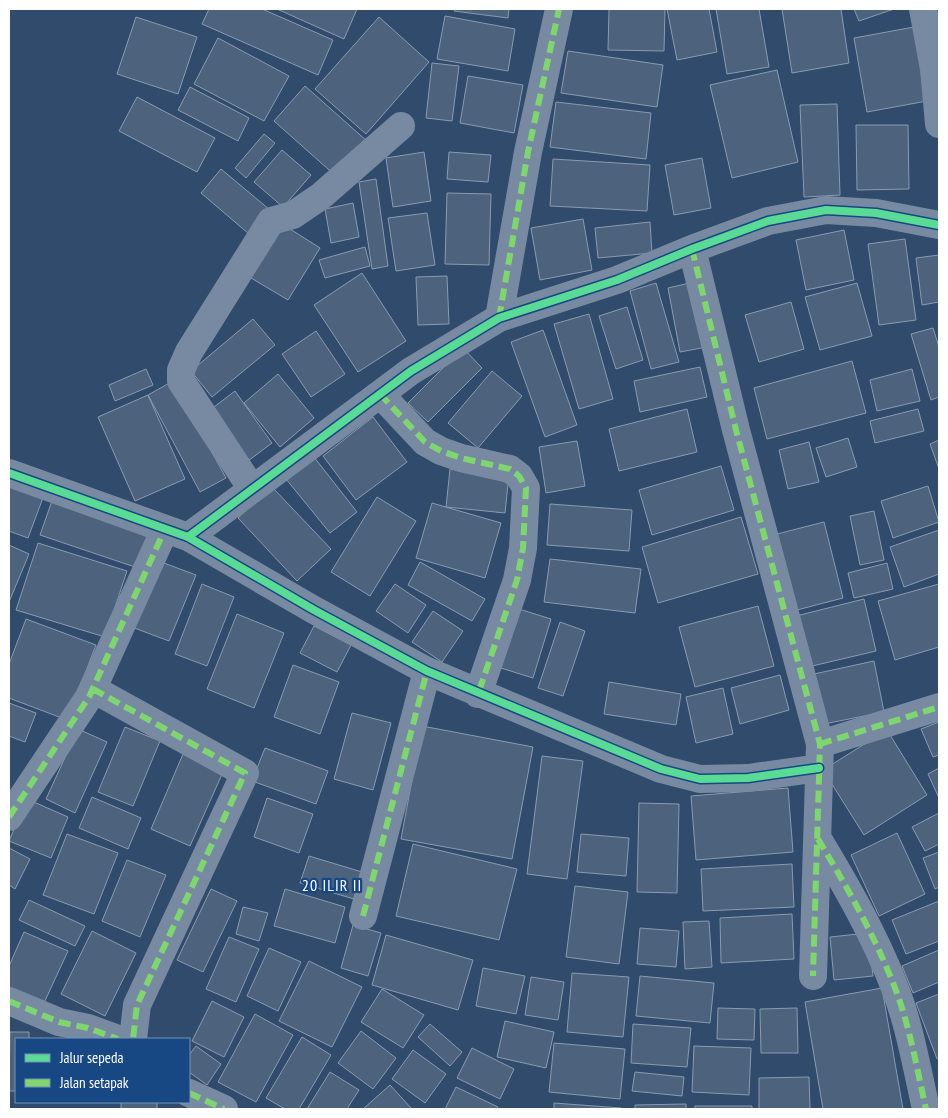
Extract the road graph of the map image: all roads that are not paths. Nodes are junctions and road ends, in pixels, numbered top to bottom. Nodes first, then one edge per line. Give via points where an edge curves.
1 (559, 9) edge
2 (923, 9) edge
3 (939, 124) edge
4 (401, 126) dead end
5 (939, 225) edge
6 (692, 249) junction
7 (500, 318) junction
8 (380, 394) junction
9 (9, 473) edge
10 (252, 489) junction
11 (177, 533) junction
12 (427, 672) junction
13 (93, 689) junction
14 (478, 694) junction
15 (939, 707) edge
16 (820, 756) junction
17 (9, 817) edge
18 (818, 839) junction
19 (363, 916) dead end
20 (813, 976) dead end
21 (9, 1001) edge
22 (115, 1038) edge
23 (132, 1038) edge
24 (190, 1093) edge
25 (224, 1109) edge
26 (926, 1109) edge

1 - 7 street via 528,152
2 - 3 street via 934,69
4 - 10 street via 321,196 293,215 271,221 181,370 181,381
5 - 6 street via 876,213 826,210 768,221
6 - 7 street via 617,280
6 - 16 street
7 - 8 street via 411,371
8 - 10 street
8 - 14 street via 425,442 461,458 510,469 526,488 523,548 517,580
9 - 11 street
10 - 11 street
11 - 12 street
11 - 13 street
12 - 14 street
12 - 19 street
13 - 17 street
13 - 23 street via 245,773 137,1005
14 - 16 street via 661,769 700,779 748,778
15 - 16 street
16 - 18 street
18 - 20 street
18 - 26 street via 866,923 895,988 911,1040
21 - 22 street via 59,1022
24 - 25 street

